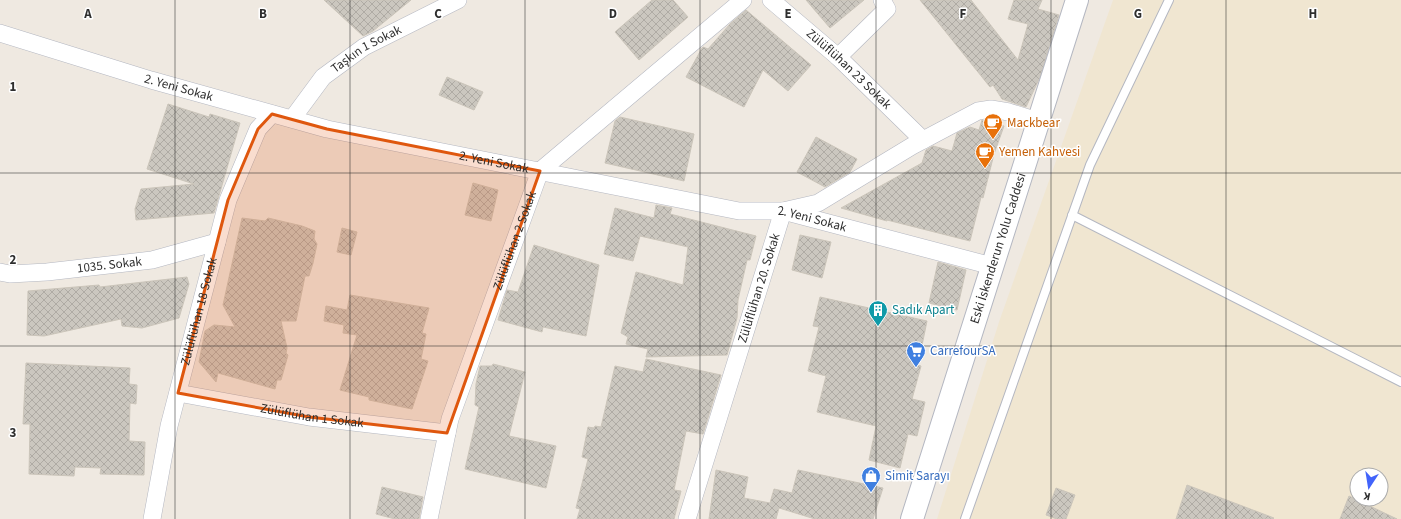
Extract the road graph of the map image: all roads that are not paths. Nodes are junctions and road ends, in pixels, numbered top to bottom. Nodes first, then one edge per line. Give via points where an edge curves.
1 (458, 0) edge
2 (743, 0) edge
3 (772, 0) edge
4 (882, 0) edge
5 (1076, 0) edge
6 (1169, 0) edge
7 (0, 33) edge
8 (838, 57) junction
9 (272, 114) junction
10 (292, 119) junction
11 (1038, 121) junction
12 (923, 140) junction
13 (540, 171) junction
14 (784, 211) junction
15 (1072, 216) junction
16 (217, 242) junction
17 (992, 266) junction
18 (0, 272) edge
19 (1401, 382) edge
20 (178, 393) junction
21 (447, 433) junction
22 (152, 519) edge
23 (429, 519) edge
24 (687, 519) edge
25 (912, 519) edge
26 (965, 519) edge

1 - 10 street, Taşkın 1 Sokak via 364,47 323,77
2 - 13 street, Zülüflühan 2 Sokak
3 - 8 street, Zülüflühan 23 Sokak
4 - 8 street via 887,9
5 - 11 street, Eski İskenderun Yolu Caddesi
6 - 15 lane via 1090,165
7 - 9 street, 2. Yeni Sokak
8 - 12 street, Zülüflühan 23 Sokak
9 - 10 street, 2. Yeni Sokak
9 - 16 street, Zülüflühan 18 Sokak via 258,129 228,200
10 - 13 street, 2. Yeni Sokak via 327,129
11 - 12 street via 1009,112 991,109 978,111
11 - 17 street, Eski İskenderun Yolu Caddesi
12 - 14 street via 818,203
13 - 14 street, 2. Yeni Sokak via 739,211
13 - 21 street, Zülüflühan 2 Sokak
14 - 17 street, 2. Yeni Sokak
14 - 24 street, Zülüflühan 20. Sokak
15 - 19 lane
15 - 26 lane
16 - 18 street, 1035. Sokak via 152,260 47,272
16 - 20 street, Zülüflühan 18 Sokak
17 - 25 street, Eski İskenderun Yolu Caddesi
20 - 21 street, Zülüflühan 1 Sokak via 309,417
20 - 22 street, Zülüflühan 18 Sokak via 169,426
21 - 23 street, Zülüflühan 2 Sokak

